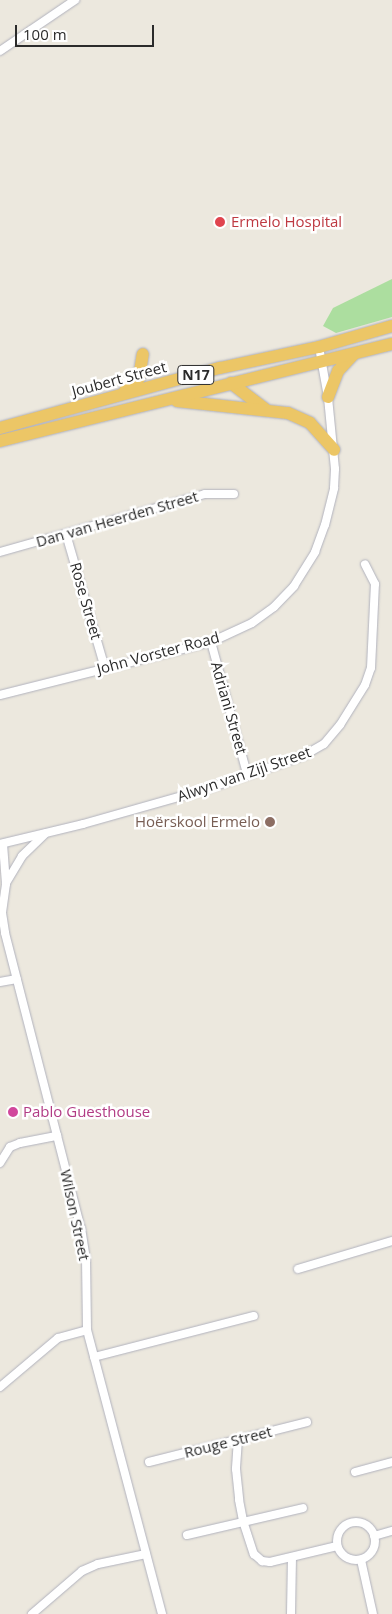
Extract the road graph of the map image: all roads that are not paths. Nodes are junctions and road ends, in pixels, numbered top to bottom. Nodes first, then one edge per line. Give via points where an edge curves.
1 (75, 0) edge
2 (0, 51) edge
3 (392, 326) edge
4 (392, 344) edge
5 (319, 347) junction
6 (143, 354) dead end
7 (354, 354) junction
8 (321, 361) junction
9 (231, 383) junction
10 (121, 394) junction
11 (328, 397) junction
12 (168, 400) junction
13 (265, 409) junction
14 (0, 428) edge
15 (0, 441) edge
16 (334, 450) junction
17 (234, 494) dead end
18 (66, 534) junction
19 (0, 552) edge
20 (365, 564) dead end
21 (211, 642) junction
22 (105, 668) junction
23 (0, 695) edge
24 (247, 774) junction
25 (45, 834) junction
26 (2, 844) edge
27 (6, 884) junction
28 (17, 978) junction
29 (0, 982) edge
30 (57, 1136) junction
31 (0, 1163) edge
32 (392, 1241) edge
33 (298, 1269) dead end
34 (254, 1316) dead end
35 (87, 1330) junction
36 (94, 1357) junction
37 (0, 1387) edge
38 (307, 1422) dead end
39 (238, 1439) junction
40 (149, 1462) dead end
41 (392, 1462) edge
42 (355, 1472) dead end
43 (303, 1508) dead end
44 (243, 1521) junction
45 (392, 1531) edge
46 (187, 1535) dead end
47 (374, 1536) junction
48 (337, 1546) junction
49 (146, 1554) junction
50 (292, 1558) junction
51 (361, 1560) junction
52 (32, 1614) edge
53 (162, 1614) edge
54 (291, 1614) edge
55 (373, 1614) edge

1 - 2 street
3 - 5 highway, Joubert Street / N17
4 - 7 highway, Joubert Street / N17
5 - 8 street, John Vorster Road
5 - 10 highway, Joubert Street / N17
6 - 10 highway via 139,378
7 - 8 highway, Joubert Street / N17
7 - 11 highway via 338,371
8 - 9 highway, Joubert Street / N17
8 - 11 street, John Vorster Road
9 - 12 highway, Joubert Street / N17
9 - 13 highway
10 - 14 highway, Joubert Street / N17
11 - 16 street, John Vorster Road
12 - 13 highway
12 - 15 highway, Joubert Street / N17
13 - 16 highway via 303,419 319,431
16 - 21 street, John Vorster Road via 331,507 306,569 274,607 252,624
17 - 18 street, Dan van Heerden Street via 205,494
18 - 19 street, Dan van Heerden Street
18 - 22 street, Rose Street
20 - 24 street, Alwyn van Zijl Street via 375,584 373,650 365,685 324,744 303,756
21 - 22 street, John Vorster Road
21 - 24 street, Adriani Street
22 - 23 street, John Vorster Road
24 - 25 street, Alwyn van Zijl Street via 207,789
25 - 26 street, Alwyn van Zijl Street
25 - 27 street via 22,856
26 - 27 street, Wilson Street
27 - 28 street, Wilson Street via 2,902 3,924
28 - 29 street
28 - 30 street, Wilson Street
30 - 31 street via 10,1147
30 - 35 street, Wilson Street via 84,1242
32 - 33 street
34 - 36 street
35 - 36 street, Wilson Street
35 - 37 street via 58,1338
36 - 49 street, Wilson Street
38 - 39 street, Rouge Street
39 - 40 street, Rouge Street
39 - 44 street via 237,1485
41 - 42 street
43 - 44 street
44 - 46 street
44 - 50 street via 254,1554 262,1561
45 - 47 street
47 - 48 street via 365,1524 351,1522 338,1533
47 - 51 street via 372,1552
48 - 50 street
48 - 51 street via 344,1557
49 - 52 street via 89,1567
49 - 53 street, Wilson Street
50 - 54 street
51 - 55 street

